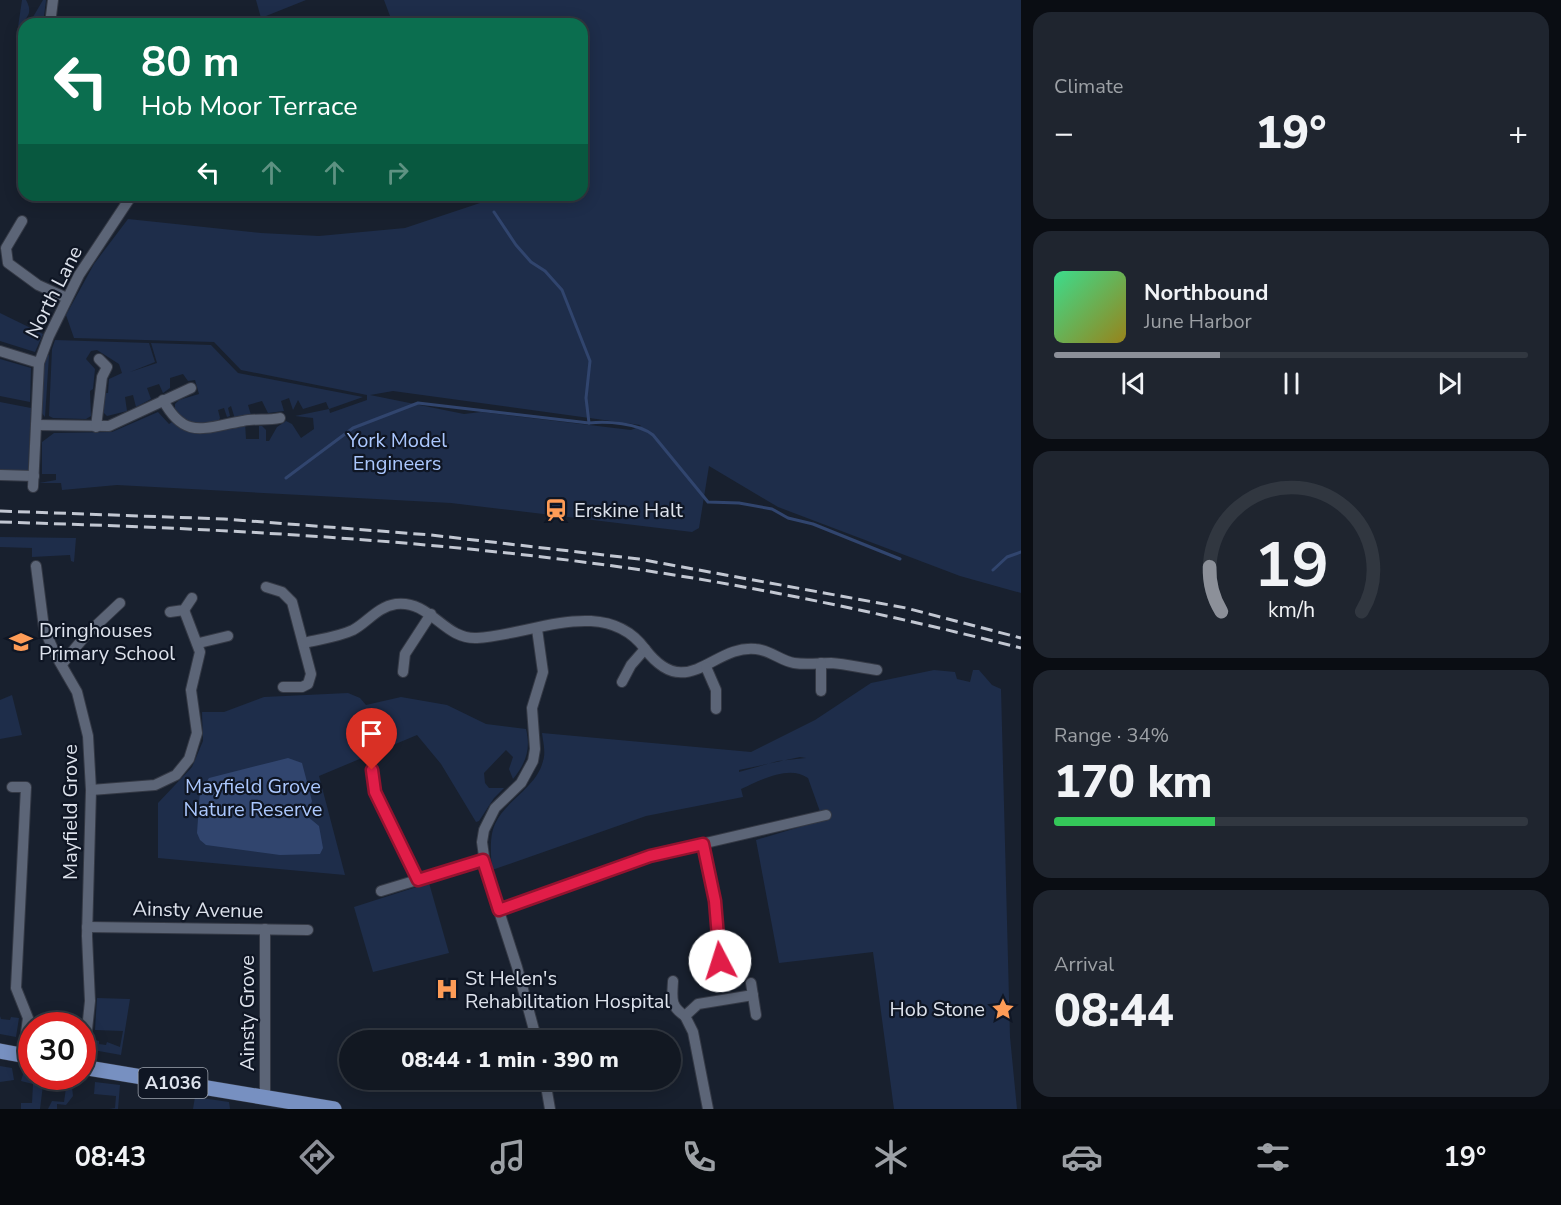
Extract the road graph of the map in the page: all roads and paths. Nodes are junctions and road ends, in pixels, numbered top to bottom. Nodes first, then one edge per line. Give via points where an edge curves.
1 (53, 0) edge
2 (51, 18) edge
3 (128, 201) edge
4 (22, 221) dead end
5 (67, 298) junction
6 (0, 351) edge
7 (99, 359) dead end
8 (39, 363) junction
9 (183, 387) dead end
10 (163, 400) junction
11 (280, 418) dead end
12 (36, 425) junction
13 (96, 427) junction
14 (0, 475) edge
15 (36, 567) dead end
16 (266, 587) dead end
17 (192, 598) dead end
18 (120, 603) dead end
19 (184, 610) junction
20 (170, 612) dead end
21 (431, 614) junction
22 (537, 629) junction
23 (228, 636) dead end
24 (199, 643) junction
25 (304, 643) junction
26 (645, 649) junction
27 (821, 663) junction
28 (62, 664) junction
29 (706, 667) junction
30 (877, 670) dead end
31 (403, 672) dead end
32 (622, 682) dead end
33 (283, 687) dead end
34 (821, 691) dead end
35 (716, 709) dead end
36 (372, 770) dead end
37 (12, 787) dead end
38 (91, 790) junction
39 (826, 815) dead end
40 (703, 844) junction
41 (483, 860) junction
42 (418, 880) junction
43 (381, 891) dead end
44 (499, 910) junction
45 (87, 927) junction
46 (265, 929) junction
47 (308, 930) dead end
48 (720, 961) dead end
49 (672, 981) dead end
50 (751, 983) dead end
51 (753, 995) junction
52 (26, 1012) edge
53 (89, 1012) edge
54 (756, 1015) dead end
55 (685, 1016) junction
56 (534, 1030) edge
57 (0, 1051) edge
58 (18, 1055) edge
59 (96, 1069) edge
60 (547, 1090) edge
61 (265, 1097) junction
62 (334, 1109) edge
63 (550, 1109) edge
64 (708, 1109) edge

1 - 2 street
3 - 5 street, North Lane
4 - 5 street via 6,248 8,263 38,285
5 - 8 street, North Lane
6 - 8 street
7 - 13 street via 107,366
8 - 12 street, North Lane
9 - 10 street
10 - 11 street via 176,420 190,428
10 - 13 street via 125,421
12 - 13 street
12 - 14 street, North Lane via 34,482
15 - 28 street, Mayfield Grove via 44,628
16 - 25 street via 296,599
17 - 19 street
18 - 28 street
19 - 20 street
19 - 24 street
21 - 22 street via 450,631 466,637
21 - 25 street via 408,604 389,606 353,629
21 - 31 street via 405,654
22 - 26 street via 586,620 607,622 631,634
22 - 41 street via 543,672 532,708 533,761 521,783 502,798 490,817 482,842
23 - 24 street
24 - 38 street via 191,690 197,734 183,767 154,785
25 - 33 street via 310,679 302,687
26 - 29 street via 671,670
26 - 32 street via 630,665
27 - 29 street via 794,663 747,648 724,655
27 - 30 street
27 - 34 street
28 - 38 street, Mayfield Grove via 85,717
29 - 35 street via 716,690
36 - 42 street via 375,792
37 - 52 street via 26,787 16,988
38 - 45 street, Mayfield Grove
39 - 40 street
40 - 44 street via 650,856
40 - 48 street via 715,901
41 - 42 street
41 - 44 street
42 - 43 street
44 - 56 street
45 - 46 street, Ainsty Avenue
45 - 53 street, Mayfield Grove
46 - 47 street, Ainsty Avenue
46 - 61 street, Ainsty Grove
49 - 55 street via 674,1009
50 - 51 street
51 - 54 street
51 - 55 street via 698,1004
55 - 64 street via 693,1032
57 - 58 main road
59 - 61 main road, A1036
60 - 63 street
61 - 62 main road, A1036

